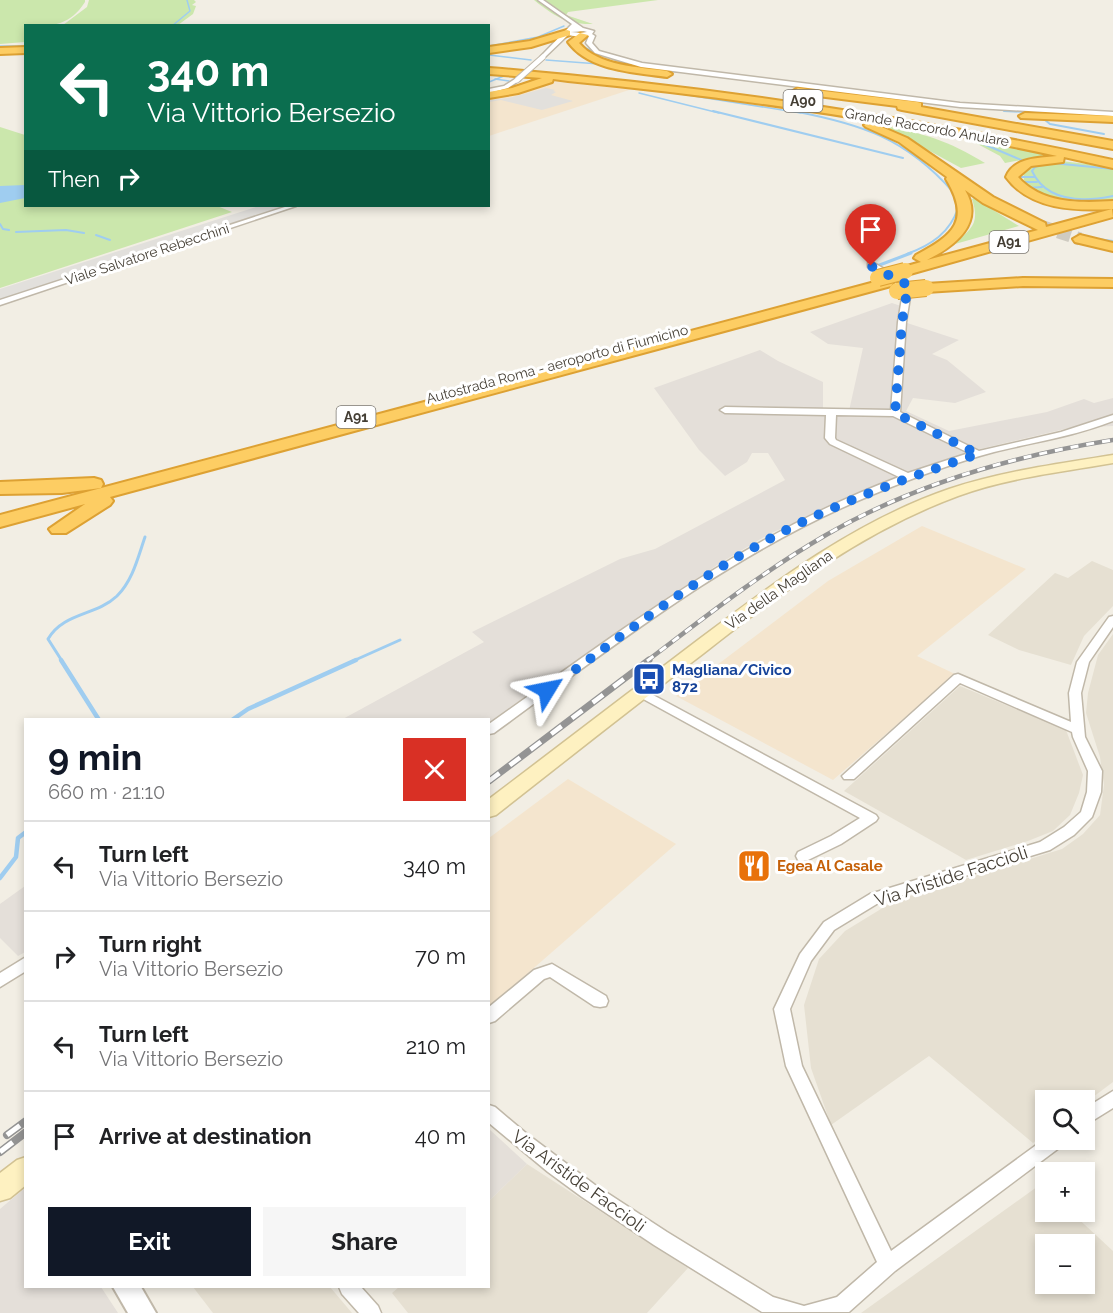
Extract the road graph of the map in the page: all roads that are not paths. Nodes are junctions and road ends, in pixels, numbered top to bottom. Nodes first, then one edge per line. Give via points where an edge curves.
1 (540, 0) edge
2 (578, 32) junction
3 (490, 50) edge
4 (24, 54) edge
5 (0, 55) edge
6 (522, 61) dead end
7 (491, 64) edge
8 (555, 64) dead end
9 (587, 67) dead end
10 (692, 78) junction
11 (652, 86) junction
12 (792, 90) junction
13 (490, 93) edge
14 (490, 93) edge
15 (734, 96) junction
16 (1113, 114) edge
17 (1113, 119) edge
18 (1113, 145) edge
19 (1113, 152) edge
20 (1113, 157) edge
21 (1113, 165) edge
22 (945, 171) junction
23 (1113, 206) edge
24 (291, 207) edge
25 (1113, 213) edge
26 (1113, 223) edge
27 (1040, 226) tunnel mouth
28 (1080, 239) tunnel mouth
29 (1113, 247) edge
30 (906, 271) junction
31 (1113, 278) edge
32 (883, 279) junction
33 (1050, 282) junction
34 (1113, 283) edge
35 (0, 303) edge
36 (725, 410) dead end
37 (831, 413) junction
38 (895, 413) junction
39 (1113, 418) edge
40 (978, 454) junction
41 (1113, 459) edge
42 (908, 477) junction
43 (137, 480) junction
44 (0, 488) edge
45 (0, 512) edge
46 (0, 521) edge
47 (59, 529) dead end
48 (1113, 619) edge
49 (640, 692) junction
50 (490, 729) edge
51 (1079, 730) junction
52 (849, 776) dead end
53 (490, 809) edge
54 (803, 856) dead end
55 (24, 964) edge
56 (0, 981) edge
57 (600, 1001) dead end
58 (490, 1015) edge
59 (1113, 1098) edge
60 (1095, 1111) edge
61 (490, 1113) edge
62 (1043, 1150) edge
63 (24, 1171) edge
64 (0, 1189) edge
65 (888, 1264) junction
66 (127, 1288) edge
67 (350, 1288) edge
68 (766, 1309) edge
69 (143, 1313) edge
70 (371, 1313) edge
71 (798, 1313) edge
72 (811, 1313) edge

1 - 2 street
2 - 3 highway
2 - 10 highway via 574,45 596,58 624,67
2 - 13 street, bridge via 558,42 517,80
2 - 16 street via 592,36 589,43 597,52 641,65 960,105
4 - 5 highway
6 - 8 highway
7 - 11 highway, Grande Raccordo Anulare
7 - 19 highway, Grande Raccordo Anulare / A90 via 611,73 779,93 945,119
7 - 20 highway, Grande Raccordo Anulare / A90 via 791,99
9 - 10 highway, Grande Raccordo Anulare
10 - 12 highway, Grande Raccordo Anulare
11 - 14 highway via 553,80
11 - 15 highway, Grande Raccordo Anulare
12 - 17 highway via 975,112
12 - 18 highway, Grande Raccordo Anulare
15 - 21 highway, Grande Raccordo Anulare via 866,116
15 - 22 highway via 837,115 877,128 913,146
21 - 23 highway via 1046,160 1023,165 1012,176 1025,190 1049,200 1080,206
22 - 27 highway via 997,206
22 - 30 highway via 964,199 964,223 945,245
24 - 35 street, Viale Salvatore Rebecchini
25 - 30 highway, Autostrada Roma - aeroporto di Fiumicino / A91
26 - 30 highway, Autostrada Roma - aeroporto di Fiumicino / A91
28 - 29 highway
30 - 32 highway, Autostrada Roma - aeroporto di Fiumicino / A91
31 - 33 highway
32 - 33 highway, bridge via 926,288
32 - 38 street via 908,285
32 - 43 highway, Autostrada Roma - aeroporto di Fiumicino / A91
32 - 43 highway, Autostrada Roma - aeroporto di Fiumicino / A91 via 724,326
33 - 34 highway
36 - 37 street
37 - 38 street
37 - 42 street via 833,442
38 - 40 street
39 - 40 street via 1085,430
40 - 42 street
41 - 49 main road, Via della Magliana via 995,481 918,508 807,569
42 - 50 street via 837,506 728,562
43 - 44 highway via 72,487
43 - 45 highway, Autostrada Roma - aeroporto di Fiumicino / A91
43 - 46 highway, Autostrada Roma - aeroporto di Fiumicino / A91
43 - 47 highway
48 - 51 street, Via Aristide Faccioli via 1083,662 1075,693
49 - 53 main road, Via della Magliana
49 - 54 street via 870,818
51 - 52 street via 958,678
51 - 65 street, Via Aristide Faccioli via 1095,771 1094,792 1087,814 1069,831 1046,846 875,898 830,926 806,958 782,1009 794,1066
55 - 56 street
57 - 58 street via 552,970 539,974
59 - 60 street
61 - 68 street, Via Aristide Faccioli via 616,1211
62 - 65 street
63 - 64 main road
65 - 72 street via 842,1305
66 - 69 street
67 - 70 street
68 - 71 street, Via Aristide Faccioli

